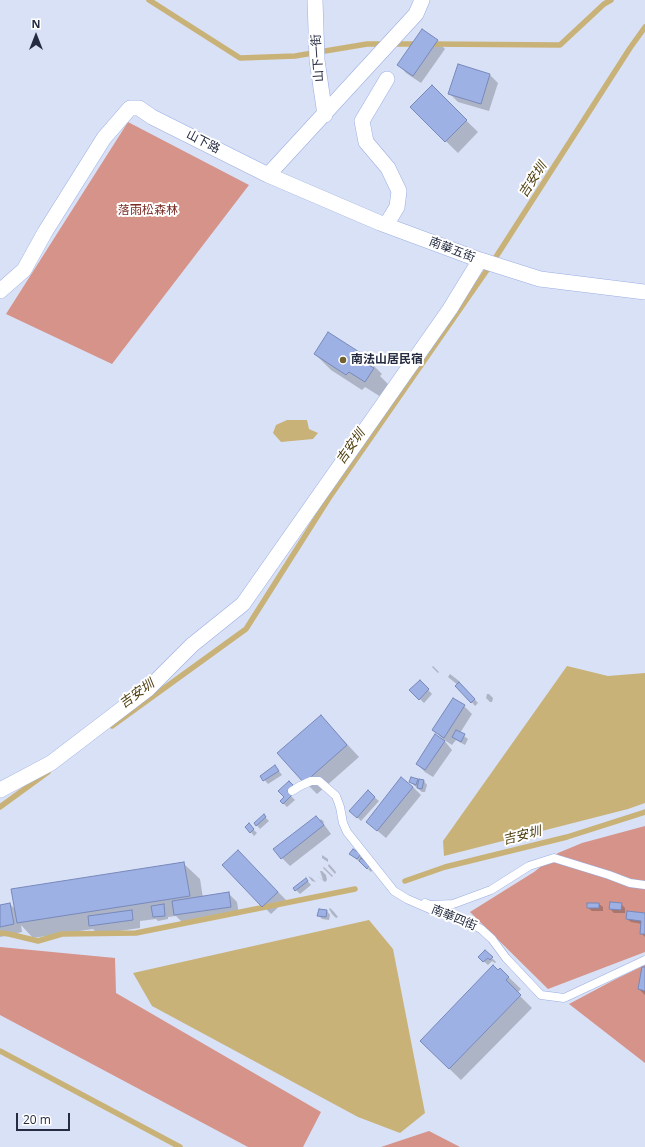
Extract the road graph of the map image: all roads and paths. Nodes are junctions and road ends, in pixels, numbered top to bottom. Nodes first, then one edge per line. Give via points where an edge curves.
1 (315, 0) edge
2 (422, 0) edge
3 (387, 79) dead end
4 (325, 115) junction
5 (268, 175) junction
6 (386, 225) junction
7 (480, 260) junction
8 (0, 291) edge
9 (645, 292) edge
10 (0, 790) edge
11 (292, 791) dead end
12 (645, 885) edge
13 (407, 899) junction
14 (645, 960) edge

1 - 4 street, 山下一街 via 317,60
2 - 4 street via 416,14
3 - 6 street via 362,121 366,142 388,168 399,191 397,207
4 - 5 street
5 - 6 street, 南華五街
5 - 8 street, 山下路 via 139,108 130,108 104,138 24,270
6 - 7 street, 南華五街
7 - 9 street, 南華五街 via 540,279
7 - 10 street via 450,309 243,604 192,645 142,693 51,763
11 - 13 lane, 南華四街 via 312,781 319,782 336,796 347,832 394,891
12 - 13 lane via 630,883 554,858 529,866 491,890 453,904 430,905
13 - 14 lane, 南華四街 via 437,912 465,920 481,929 541,995 564,998

